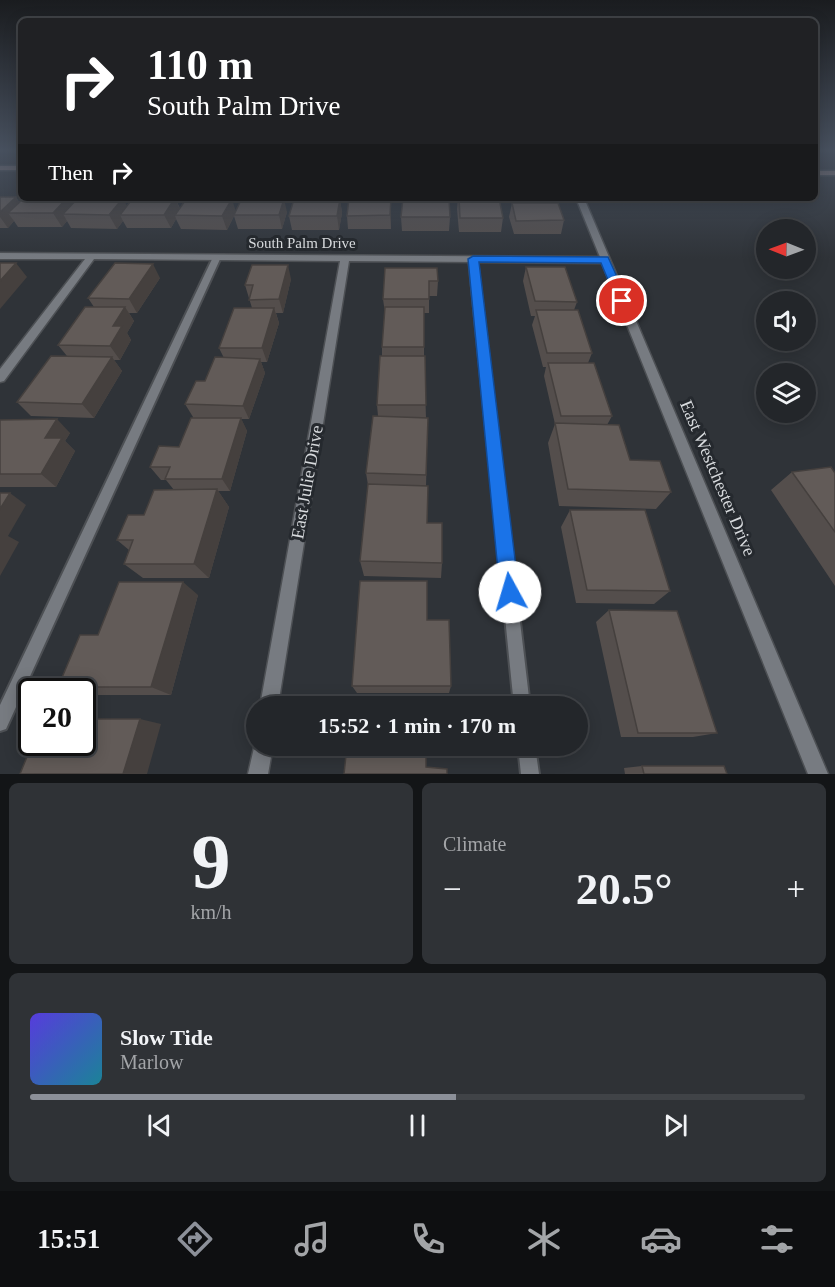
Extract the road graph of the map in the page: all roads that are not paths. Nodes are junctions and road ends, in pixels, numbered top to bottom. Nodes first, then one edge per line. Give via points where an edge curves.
1 (581, 201) edge
2 (0, 256) edge
3 (92, 256) junction
4 (217, 257) junction
5 (345, 258) junction
6 (473, 259) junction
7 (604, 260) junction
8 (0, 378) edge
9 (271, 696) edge
10 (521, 696) edge
11 (0, 723) edge
12 (261, 756) edge
13 (528, 756) edge
14 (258, 774) edge
15 (530, 774) edge
16 (818, 774) edge

1 - 7 street, East Westchester Drive
2 - 3 street, South Palm Drive
3 - 4 street, South Palm Drive
3 - 8 street
4 - 5 street, South Palm Drive
4 - 11 lane
5 - 6 street, South Palm Drive
5 - 9 street, East Julie Drive
6 - 7 street, South Palm Drive
6 - 10 lane
7 - 16 street, East Westchester Drive
12 - 14 street
13 - 15 lane

